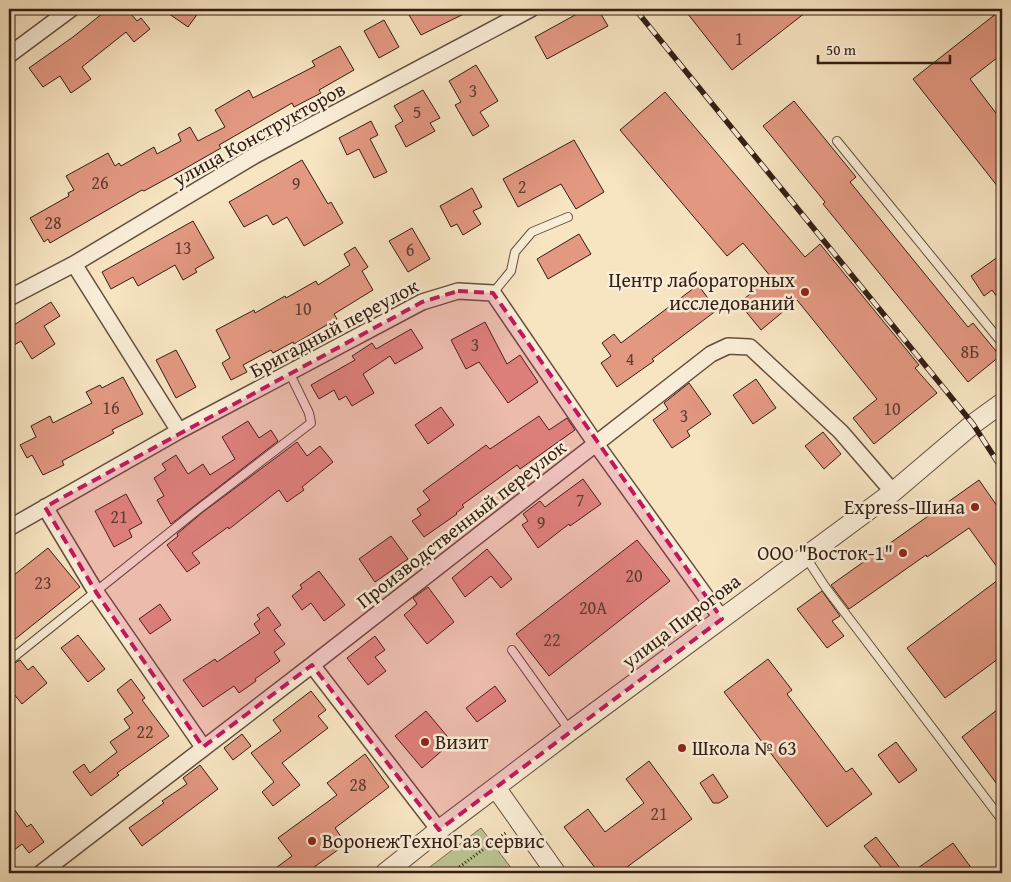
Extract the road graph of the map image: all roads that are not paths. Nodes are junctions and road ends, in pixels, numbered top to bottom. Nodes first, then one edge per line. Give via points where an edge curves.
1 (71, 9) edge
2 (531, 9) edge
3 (9, 55) edge
4 (837, 141) dead end
5 (568, 217) dead end
6 (74, 264) junction
7 (493, 293) junction
8 (9, 298) edge
9 (1002, 343) edge
10 (290, 374) junction
11 (1001, 405) edge
12 (179, 431) junction
13 (596, 444) junction
14 (893, 492) junction
15 (45, 507) junction
16 (9, 528) edge
17 (805, 556) junction
18 (96, 592) junction
19 (722, 619) junction
20 (512, 650) dead end
21 (9, 661) edge
22 (312, 665) junction
23 (570, 731) junction
24 (203, 747) junction
25 (496, 788) junction
26 (1002, 820) edge
27 (439, 830) junction
28 (41, 873) edge
29 (385, 873) edge
30 (556, 873) edge

1 - 3 street
2 - 6 street, улица Конструкторов via 254,156
4 - 9 lane
5 - 7 lane via 532,232 515,252 511,270
6 - 8 street, улица Конструкторов
6 - 12 street
7 - 10 street, Бригадный переулок via 458,291 422,302
7 - 13 street
10 - 12 street, Бригадный переулок
10 - 18 lane via 311,423
11 - 14 street, улица Пирогова via 973,424
12 - 15 street, Бригадный переулок
13 - 14 street, Производственный переулок via 711,354 728,346 750,347 842,432
13 - 19 street
13 - 22 street, Производственный переулок
14 - 17 street, улица Пирогова
15 - 16 street, Бригадный переулок
15 - 18 street
17 - 19 street, улица Пирогова
17 - 26 lane
18 - 21 lane
18 - 24 street
19 - 23 street, улица Пирогова
20 - 23 lane
22 - 24 street, Производственный переулок
22 - 27 street
23 - 25 street, улица Пирогова
24 - 28 street, Производственный переулок
25 - 27 street, улица Пирогова
25 - 30 street
27 - 29 street, улица Пирогова

